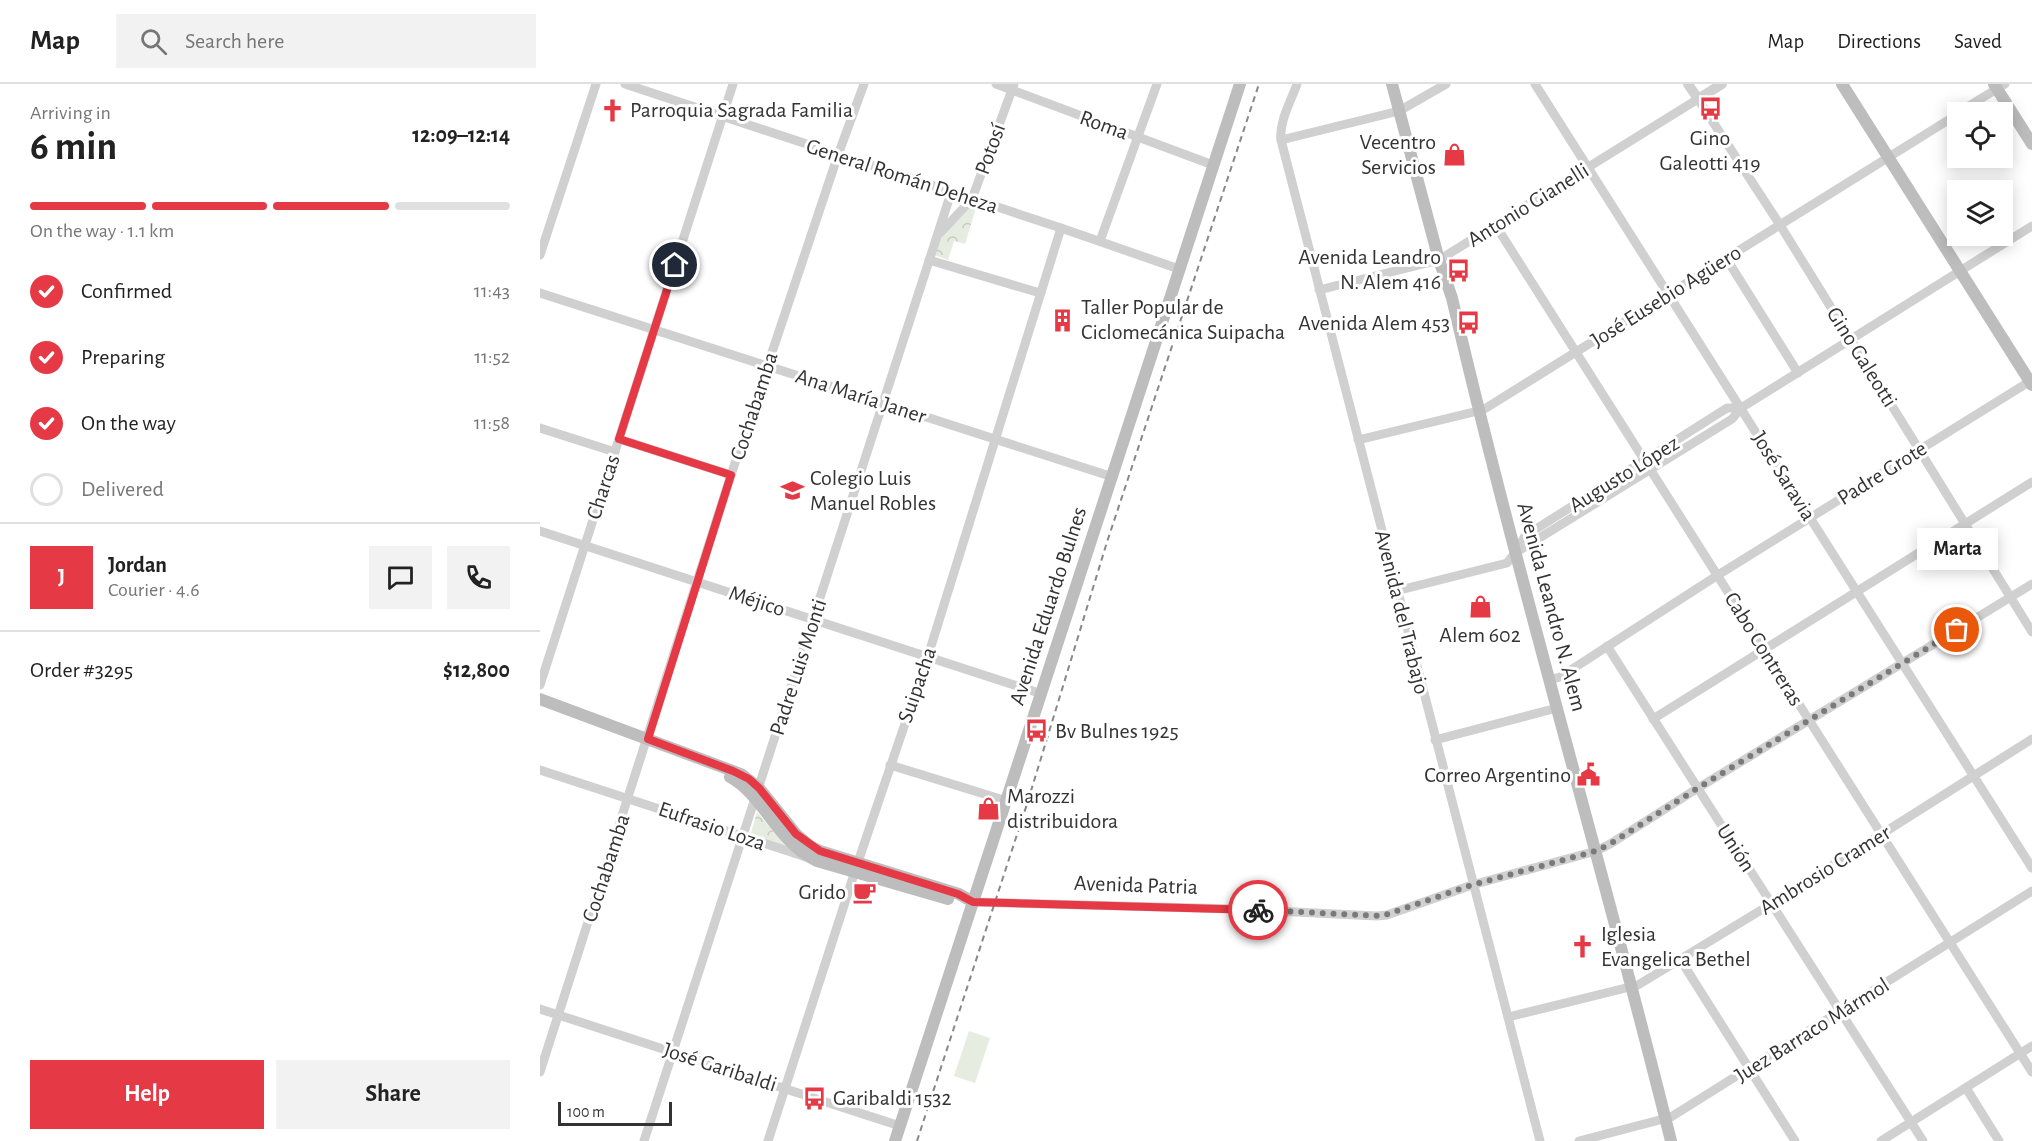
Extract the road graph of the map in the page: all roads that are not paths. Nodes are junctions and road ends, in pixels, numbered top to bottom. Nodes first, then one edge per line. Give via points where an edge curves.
1 (596, 84) edge
2 (626, 84) edge
3 (733, 84) edge
4 (864, 84) edge
5 (996, 84) edge
6 (1157, 84) edge
7 (1240, 84) edge
8 (1298, 84) edge
9 (1392, 84) edge
10 (1446, 84) edge
11 (1535, 84) edge
12 (1688, 84) edge
13 (1722, 84) edge
14 (1842, 84) edge
15 (1999, 86) edge
16 (1013, 87) edge
17 (1698, 99) junction
18 (1975, 102) edge
19 (1399, 111) junction
20 (723, 117) junction
21 (1947, 120) edge
22 (1138, 137) junction
23 (1281, 140) junction
24 (2032, 144) edge
25 (838, 155) junction
26 (1888, 157) junction
27 (1213, 165) junction
28 (1589, 168) junction
29 (951, 193) junction
30 (972, 199) junction
31 (1780, 225) junction
32 (1496, 226) junction
33 (2032, 226) edge
34 (1061, 228) junction
35 (937, 237) junction
36 (1100, 242) junction
37 (540, 255) edge
38 (1726, 258) junction
39 (929, 260) junction
40 (1439, 260) junction
41 (1179, 269) junction
42 (1961, 271) junction
43 (1320, 290) junction
44 (540, 293) edge
45 (1040, 293) junction
46 (1669, 294) junction
47 (654, 329) junction
48 (1851, 340) junction
49 (1576, 352) junction
50 (768, 366) junction
51 (1798, 373) junction
52 (2031, 382) edge
53 (884, 403) junction
54 (1741, 408) junction
55 (1478, 411) junction
56 (540, 428) edge
57 (994, 438) junction
58 (619, 439) junction
59 (1358, 440) junction
60 (1919, 450) junction
61 (615, 452) junction
62 (1648, 464) junction
63 (731, 475) junction
64 (1113, 477) junction
65 (2032, 482) edge
66 (1810, 518) junction
67 (1965, 524) junction
68 (540, 531) edge
69 (585, 545) junction
70 (1515, 553) junction
71 (1718, 575) junction
72 (697, 582) junction
73 (2032, 584) edge
74 (1396, 591) junction
75 (1857, 591) junction
76 (2011, 597) junction
77 (814, 620) junction
78 (2032, 632) edge
79 (1607, 646) junction
80 (1764, 649) junction
81 (928, 657) junction
82 (1903, 663) junction
83 (1549, 680) junction
84 (540, 685) edge
85 (1042, 694) junction
86 (540, 699) edge
87 (540, 706) edge
88 (1557, 708) junction
89 (1653, 719) junction
90 (1809, 720) junction
91 (2032, 739) edge
92 (1435, 740) junction
93 (646, 743) junction
94 (890, 765) junction
95 (540, 770) edge
96 (1974, 776) junction
97 (1698, 788) junction
98 (757, 794) junction
99 (628, 798) junction
100 (1007, 801) junction
101 (1881, 834) junction
102 (742, 837) junction
103 (789, 842) junction
104 (1596, 851) junction
105 (856, 867) junction
106 (2032, 868) edge
107 (1472, 885) junction
108 (2032, 891) edge
109 (973, 902) junction
110 (1772, 904) junction
111 (1950, 943) junction
112 (1680, 959) junction
113 (1631, 987) junction
114 (540, 1009) edge
115 (1840, 1012) junction
116 (559, 1015) junction
117 (1508, 1017) junction
118 (2032, 1046) edge
119 (673, 1052) junction
120 (2020, 1054) junction
121 (1750, 1069) junction
122 (540, 1072) edge
123 (2032, 1072) edge
124 (1966, 1088) junction
125 (786, 1089) junction
126 (1666, 1119) junction
127 (1911, 1122) junction
128 (900, 1126) junction
129 (644, 1141) edge
130 (768, 1141) edge
131 (895, 1141) edge
132 (1540, 1141) edge
133 (1579, 1141) edge
134 (1671, 1141) edge
135 (1795, 1141) edge
136 (1881, 1141) edge
137 (1923, 1141) edge
138 (1999, 1141) edge

1 - 37 street
2 - 20 street, General Román Deheza
3 - 20 street, Charcas
4 - 25 street, Cochabamba
5 - 16 street, Roma
6 - 22 street
7 - 27 main road, Avenida Eduardo Bulnes
8 - 23 street, Avenida del Trabajo via 1285,116
9 - 19 main road, Avenida Leandro N. Alem
10 - 19 street
11 - 28 street, José Saravia
12 - 17 street, Gino Galeotti
13 - 17 street, Antonio Gianelli
14 - 26 main road
15 - 18 street, José Eusebio Agüero
15 - 24 main road
16 - 22 street, Roma
16 - 30 street, Potosí
17 - 28 street, Antonio Gianelli
17 - 31 street, Gino Galeotti
19 - 23 street
19 - 40 main road, Avenida Leandro N. Alem
20 - 25 street, General Román Deheza
20 - 47 street, Charcas
21 - 26 street, José Eusebio Agüero
22 - 27 street, Roma
22 - 36 street
23 - 43 street, Avenida del Trabajo
25 - 29 street, General Román Deheza
25 - 50 street, Cochabamba
26 - 31 street, José Eusebio Agüero
26 - 42 main road
27 - 41 main road, Avenida Eduardo Bulnes
28 - 32 street, Antonio Gianelli
28 - 46 street, José Saravia
29 - 30 street, General Román Deheza
29 - 35 street, Padre Luis Monti
30 - 34 street, General Román Deheza
30 - 35 street, Potosí
31 - 38 street, José Eusebio Agüero
31 - 48 street, Gino Galeotti
32 - 40 street, Antonio Gianelli
32 - 49 street, Cabo Contreras
33 - 42 street, Augusto López
34 - 36 street, General Román Deheza
34 - 45 street, Suipacha
35 - 39 street, Padre Luis Monti
36 - 41 street, General Román Deheza
38 - 46 street, José Eusebio Agüero
38 - 51 street
39 - 45 street
39 - 53 street, Padre Luis Monti
40 - 43 street, Antonio Gianelli
40 - 55 main road, Avenida Leandro N. Alem via 1452,298
41 - 64 main road, Avenida Eduardo Bulnes
42 - 48 street, Augusto López
42 - 52 main road
43 - 59 street, Avenida del Trabajo
44 - 47 street, Ana María Janer
45 - 57 street, Suipacha
46 - 49 street, José Eusebio Agüero
46 - 54 street, José Saravia
47 - 50 street, Ana María Janer
47 - 58 street, Charcas
48 - 51 street, Augusto López
48 - 60 street, Gino Galeotti
49 - 55 street, José Eusebio Agüero
49 - 62 street, Cabo Contreras
50 - 53 street, Ana María Janer
50 - 63 street, Cochabamba
51 - 54 street, Augusto López
52 - 60 street, Padre Grote
53 - 57 street, Ana María Janer
53 - 77 street, Padre Luis Monti
54 - 62 street, Augusto López via 1727,408
54 - 66 street, José Saravia
55 - 59 street, José Eusebio Agüero
55 - 70 main road, Avenida Leandro N. Alem
56 - 61 street
57 - 64 street, Ana María Janer
57 - 81 street, Suipacha
58 - 61 street, Charcas
58 - 63 street
59 - 74 street, Avenida del Trabajo
60 - 66 street, Padre Grote
60 - 67 street, Gino Galeotti
61 - 69 street, Charcas
62 - 70 street, Augusto López via 1525,536
62 - 71 street, Cabo Contreras
63 - 72 street, Cochabamba
64 - 85 main road, Avenida Eduardo Bulnes
65 - 67 street
66 - 71 street, Padre Grote
66 - 75 street, José Saravia
67 - 75 street
67 - 76 street, Gino Galeotti
68 - 69 street, Méjico
69 - 72 street, Méjico
69 - 84 street, Charcas
70 - 74 street, Augusto López via 1507,563
70 - 83 main road, Avenida Leandro N. Alem
71 - 79 street, Padre Grote
71 - 80 street, Cabo Contreras
72 - 77 street, Méjico
72 - 93 street, Cochabamba
73 - 76 street, Avenida Patria
74 - 92 street, Avenida del Trabajo
75 - 80 street
75 - 82 street, José Saravia
76 - 78 street, Gino Galeotti
76 - 82 street, Avenida Patria
77 - 81 street, Méjico
77 - 98 street, Padre Luis Monti
79 - 83 street, Padre Grote
79 - 89 street, Unión
80 - 89 street
80 - 90 street, Cabo Contreras
81 - 85 street, Méjico
81 - 94 street, Suipacha
82 - 90 street, Avenida Patria
82 - 96 street, José Saravia
83 - 88 main road, Avenida Leandro N. Alem
85 - 100 main road, Avenida Eduardo Bulnes
86 - 93 main road, Avenida Patria
87 - 93 main road, Avenida Patria
88 - 92 street
88 - 104 main road, Avenida Leandro N. Alem
89 - 97 street, Unión
90 - 97 street, Avenida Patria
90 - 101 street, Cabo Contreras
91 - 96 street, Ambrosio Cramer
92 - 107 street, Avenida del Trabajo
93 - 98 main road, Avenida Patria via 741,774
93 - 99 street, Cochabamba
94 - 100 street
94 - 105 street, Suipacha
95 - 99 street, Eufrasio Loza
96 - 101 street, Ambrosio Cramer
96 - 106 street, José Saravia
97 - 104 street, Avenida Patria
97 - 110 street, Unión
98 - 102 street, Padre Luis Monti
98 - 103 main road, Avenida Patria
99 - 102 street, Eufrasio Loza
99 - 116 street, Cochabamba
100 - 109 main road, Avenida Eduardo Bulnes
101 - 110 street, Ambrosio Cramer
101 - 111 street, Cabo Contreras
102 - 103 street, Eufrasio Loza
102 - 119 street, Padre Luis Monti
103 - 105 main road, Avenida Patria
103 - 105 main road, Avenida Patria via 817,861
104 - 107 street, Avenida Patria
104 - 113 main road, Avenida Leandro N. Alem
105 - 109 main road, Avenida Patria via 955,901
105 - 125 street, Suipacha
107 - 109 street, Avenida Patria via 1377,916
107 - 117 street, Avenida del Trabajo
108 - 111 street, Juez Barraco Mármol
109 - 128 main road, Avenida Eduardo Bulnes
110 - 112 street, Ambrosio Cramer
110 - 115 street, Unión
111 - 115 street, Juez Barraco Mármol
111 - 120 street, Cabo Contreras
112 - 113 street, Ambrosio Cramer
112 - 121 street
113 - 117 street, Ambrosio Cramer
113 - 126 main road, Avenida Leandro N. Alem
114 - 116 street, José Garibaldi
115 - 121 street, Juez Barraco Mármol
115 - 127 street, Unión
116 - 119 street, José Garibaldi
116 - 122 street, Cochabamba
117 - 132 street, Avenida del Trabajo
118 - 120 street
119 - 125 street, José Garibaldi
119 - 129 street, Padre Luis Monti
120 - 123 street, Cabo Contreras
120 - 124 street
121 - 126 street, Juez Barraco Mármol
121 - 135 street
124 - 127 street
124 - 138 street
125 - 128 street, José Garibaldi
125 - 130 street, Suipacha
126 - 133 street, Juez Barraco Mármol
126 - 134 main road, Avenida Leandro N. Alem
127 - 136 street
127 - 137 street, Unión
128 - 131 main road, Avenida Eduardo Bulnes

